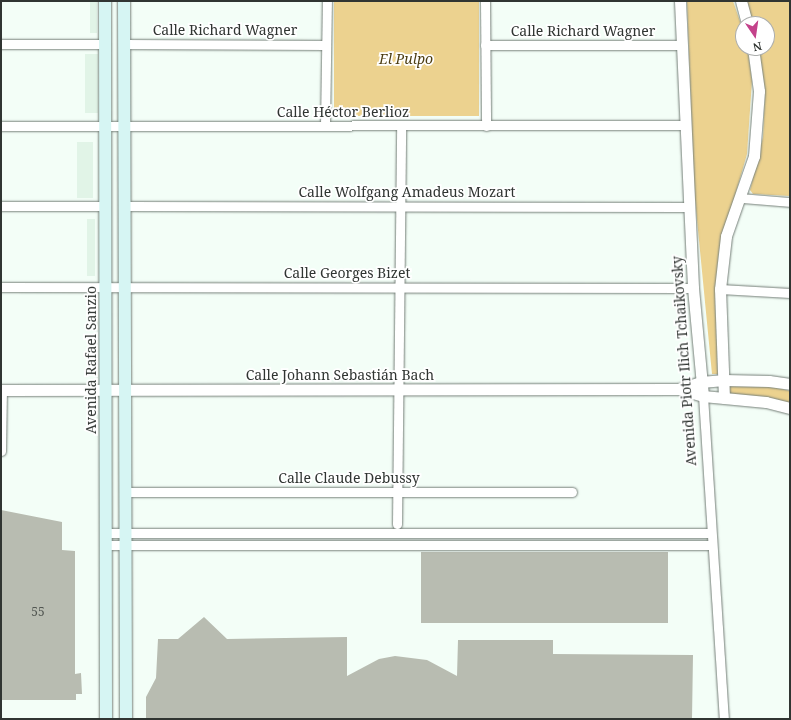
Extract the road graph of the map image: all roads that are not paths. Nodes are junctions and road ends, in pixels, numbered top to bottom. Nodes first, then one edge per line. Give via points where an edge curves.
1 (105, 1) edge
2 (124, 1) edge
3 (327, 1) edge
4 (485, 1) edge
5 (680, 1) edge
6 (741, 1) edge
7 (745, 16) edge
8 (1, 44) edge
9 (105, 44) junction
10 (124, 44) junction
11 (326, 45) junction
12 (485, 45) junction
13 (682, 45) junction
14 (754, 56) edge
15 (325, 125) junction
16 (685, 125) junction
17 (1, 126) edge
18 (105, 126) junction
19 (125, 126) junction
20 (401, 126) junction
21 (486, 126) junction
22 (741, 198) junction
23 (790, 202) edge
24 (1, 206) edge
25 (105, 206) junction
26 (125, 206) junction
27 (400, 206) junction
28 (689, 207) junction
29 (1, 287) edge
30 (106, 287) junction
31 (125, 287) junction
32 (399, 287) junction
33 (693, 288) junction
34 (720, 289) junction
35 (790, 293) edge
36 (724, 380) junction
37 (701, 382) junction
38 (790, 384) edge
39 (679, 389) junction
40 (2, 390) edge
41 (106, 390) junction
42 (126, 390) junction
43 (398, 390) junction
44 (703, 396) junction
45 (724, 398) junction
46 (790, 408) edge
47 (1, 451) edge
48 (127, 492) junction
49 (398, 492) junction
50 (572, 492) dead end
51 (397, 524) dead end
52 (711, 533) junction
53 (182, 534) junction
54 (106, 539) junction
55 (126, 539) junction
56 (181, 544) junction
57 (712, 545) junction
58 (106, 719) edge
59 (126, 719) edge
60 (724, 719) edge

1 - 9 main road, Avenida Rafael Sanzio
2 - 10 main road
3 - 11 street
4 - 12 street
5 - 13 street, Avenida Piotr Ilich Tchaikovsky
6 - 7 street
8 - 9 street
9 - 18 main road, Avenida Rafael Sanzio
10 - 11 street, Calle Richard Wagner
10 - 19 main road
11 - 15 street
12 - 13 street, Calle Richard Wagner
12 - 21 street
13 - 16 street, Avenida Piotr Ilich Tchaikovsky
14 - 22 street via 759,91 754,156
15 - 19 street, Calle Héctor Berlioz
15 - 20 street, Calle Héctor Berlioz
16 - 21 street, Calle Héctor Berlioz
16 - 28 street, Avenida Piotr Ilich Tchaikovsky
17 - 18 street, Calle Héctor Berlioz
18 - 19 street, Calle Héctor Berlioz
18 - 25 main road, Avenida Rafael Sanzio
19 - 26 main road
20 - 21 street, Calle Héctor Berlioz
20 - 27 street
22 - 23 street
22 - 34 street via 726,236
24 - 25 street
25 - 30 main road, Avenida Rafael Sanzio
26 - 27 street, Calle Wolfgang Amadeus Mozart
26 - 31 main road
27 - 28 street, Calle Wolfgang Amadeus Mozart
27 - 32 street
28 - 33 street, Avenida Piotr Ilich Tchaikovsky
29 - 30 street, Calle Georges Bizet
30 - 31 street, Calle Georges Bizet
30 - 41 main road, Avenida Rafael Sanzio
31 - 32 street, Calle Georges Bizet
31 - 42 main road
32 - 33 street, Calle Georges Bizet
32 - 43 street
33 - 37 street, Avenida Piotr Ilich Tchaikovsky
34 - 35 street
34 - 36 street
36 - 37 street, Calle Johann Sebastián Bach
36 - 38 street, Calle Johann Sebastián Bach
36 - 45 street
37 - 39 street, Calle Johann Sebastián Bach
37 - 44 street, Avenida Piotr Ilich Tchaikovsky
39 - 43 street, Calle Johann Sebastián Bach
39 - 44 street, Calle Johann Sebastián Bach
40 - 41 street, Calle Johann Sebastián Bach
40 - 47 street
41 - 42 street, Calle Johann Sebastián Bach
41 - 54 main road, Avenida Rafael Sanzio
42 - 43 street, Calle Johann Sebastián Bach
42 - 48 main road
43 - 49 street
44 - 45 street, Calle Johann Sebastián Bach
44 - 52 street, Avenida Piotr Ilich Tchaikovsky
45 - 46 street, Calle Johann Sebastián Bach via 766,402
48 - 49 street, Calle Claude Debussy
48 - 55 main road
49 - 50 street, Calle Claude Debussy
49 - 51 street
52 - 53 street
52 - 57 street, Avenida Piotr Ilich Tchaikovsky
53 - 55 street
53 - 56 street
54 - 55 street
54 - 58 main road, Avenida Rafael Sanzio
55 - 56 street
55 - 59 main road
56 - 57 street
57 - 60 street, Avenida Piotr Ilich Tchaikovsky

